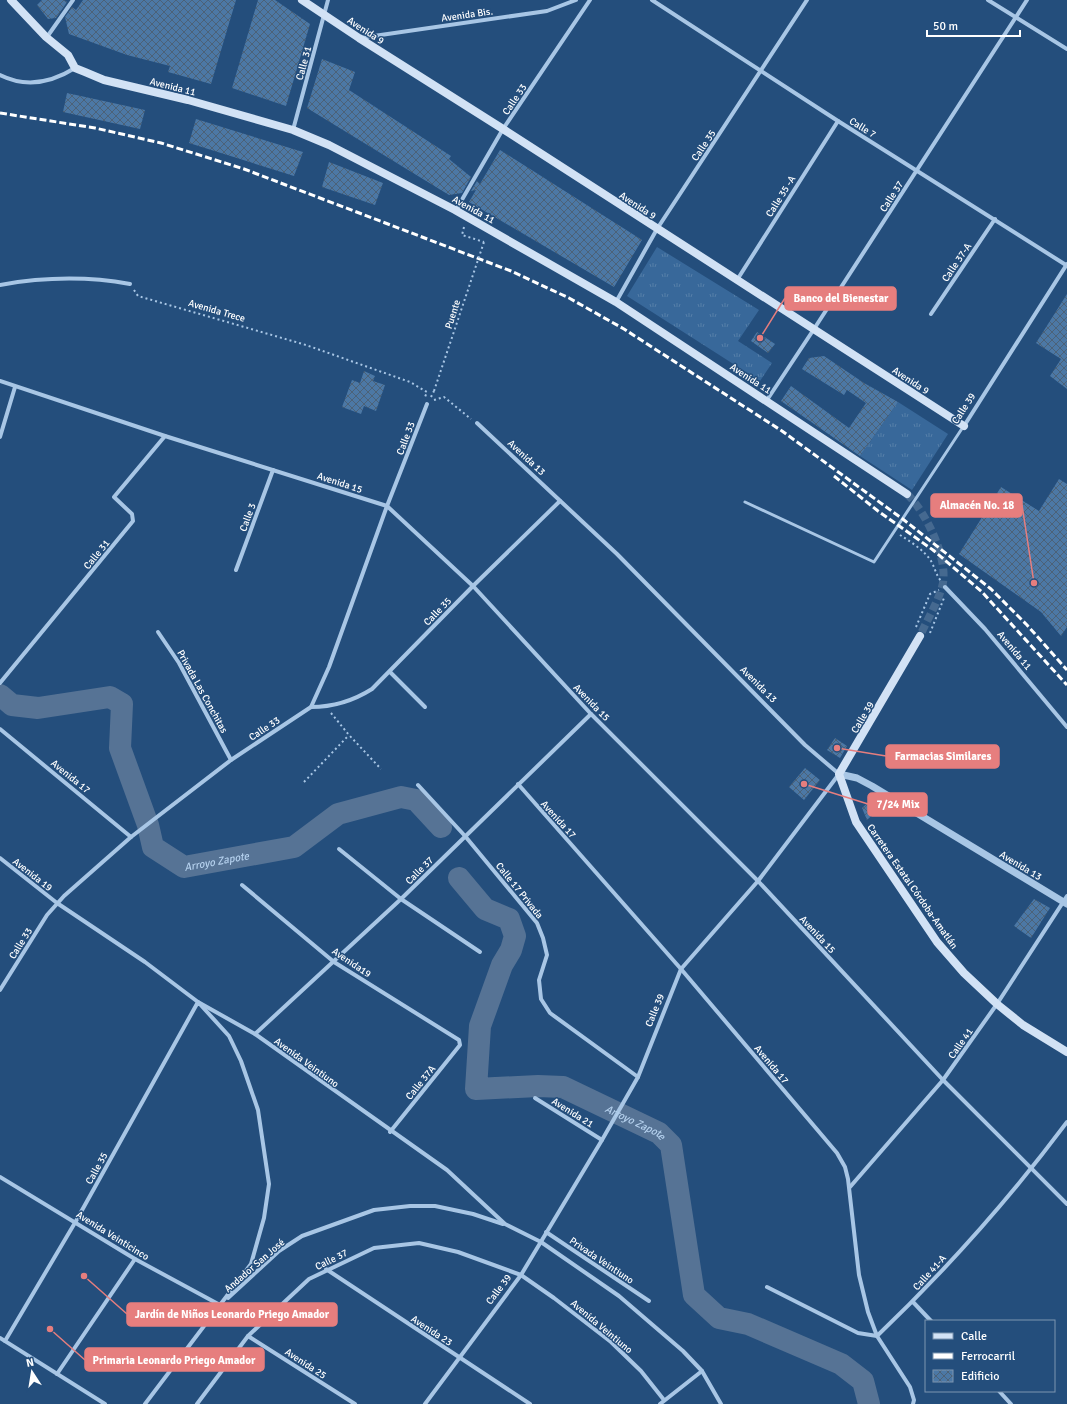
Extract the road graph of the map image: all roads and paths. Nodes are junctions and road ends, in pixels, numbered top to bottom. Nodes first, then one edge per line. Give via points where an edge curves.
1 (11, 0) edge
2 (73, 0) edge
3 (302, 0) edge
4 (328, 0) edge
5 (576, 0) edge
6 (590, 0) edge
7 (652, 0) edge
8 (807, 0) edge
9 (988, 0) edge
10 (1027, 0) edge
11 (324, 14) junction
12 (1016, 18) junction
13 (46, 37) junction
14 (359, 38) junction
15 (1067, 49) edge
16 (75, 68) junction
17 (762, 72) junction
18 (0, 75) edge
19 (838, 121) junction
20 (503, 128) junction
21 (293, 130) junction
22 (918, 170) junction
23 (455, 210) junction
24 (995, 219) junction
25 (657, 229) junction
26 (462, 234) dead end
27 (1067, 265) edge
28 (736, 280) junction
29 (0, 284) edge
30 (130, 284) joint
31 (616, 302) junction
32 (931, 314) dead end
33 (814, 329) junction
34 (0, 381) edge
35 (15, 387) junction
36 (434, 391) dead end
37 (427, 392) dead end
38 (766, 400) junction
39 (427, 404) joint
40 (477, 423) joint
41 (964, 426) junction
42 (165, 436) junction
43 (0, 437) edge
44 (273, 470) junction
45 (907, 494) tunnel mouth
46 (560, 500) junction
47 (744, 502) dead end
48 (387, 506) junction
49 (895, 532) junction
50 (236, 570) dead end
51 (473, 586) junction
52 (945, 587) joint
53 (158, 632) dead end
54 (920, 636) tunnel mouth
55 (390, 672) junction
56 (0, 683) edge
57 (425, 706) dead end
58 (311, 707) junction
59 (327, 707) junction
60 (591, 714) junction
61 (1067, 727) edge
62 (0, 728) edge
63 (348, 735) junction
64 (231, 760) junction
65 (381, 769) dead end
66 (839, 774) junction
67 (304, 782) dead end
68 (518, 784) junction
69 (418, 785) dead end
70 (465, 836) junction
71 (131, 837) junction
72 (339, 849) dead end
73 (0, 858) edge
74 (758, 881) junction
75 (242, 885) dead end
76 (401, 899) junction
77 (1065, 901) edge
78 (57, 903) junction
79 (480, 952) dead end
80 (334, 962) junction
81 (682, 969) junction
82 (0, 990) edge
83 (198, 1002) junction
84 (997, 1004) junction
85 (255, 1034) junction
86 (460, 1042) joint
87 (1067, 1052) edge
88 (638, 1077) junction
89 (943, 1080) junction
90 (535, 1098) dead end
91 (1067, 1122) edge
92 (390, 1132) junction
93 (602, 1140) junction
94 (1032, 1170) junction
95 (0, 1177) edge
96 (850, 1187) junction
97 (1067, 1204) edge
98 (76, 1221) junction
99 (505, 1224) junction
100 (546, 1232) junction
101 (541, 1242) junction
102 (135, 1259) junction
103 (326, 1270) junction
104 (521, 1275) junction
105 (767, 1287) dead end
106 (649, 1301) dead end
107 (913, 1302) junction
108 (220, 1305) junction
109 (930, 1320) edge
110 (248, 1336) junction
111 (878, 1336) junction
112 (0, 1338) edge
113 (5, 1341) junction
114 (458, 1357) junction
115 (702, 1371) junction
116 (57, 1374) junction
117 (1000, 1392) edge
118 (664, 1400) junction
119 (105, 1404) edge
120 (145, 1404) edge
121 (197, 1404) edge
122 (355, 1404) edge
123 (425, 1404) edge
124 (530, 1404) edge
125 (660, 1404) edge
126 (721, 1404) edge
127 (913, 1404) edge
128 (1011, 1404) edge

1 - 13 main road
2 - 13 street
3 - 11 main road, Avenida 9
4 - 11 street, Calle 31
5 - 14 street, Avenida Bis. via 547,11
6 - 20 street, Calle 33
7 - 17 street, Calle 7
8 - 17 street, Calle 35
9 - 12 street
10 - 12 street, Calle 37
11 - 14 main road, Avenida 9
11 - 21 street, Calle 31
12 - 15 street
12 - 22 street, Calle 37
13 - 16 main road via 68,55
14 - 20 main road, Avenida 9
16 - 18 street via 60,77 37,83 22,83
16 - 21 main road, Avenida 11 via 104,80 188,100
17 - 19 street, Calle 7
17 - 25 street, Calle 35
19 - 22 street, Calle 7
19 - 28 street, Calle 35 -A
20 - 23 street, Calle 33
20 - 25 main road, Avenida 9
21 - 23 main road, Avenida 11 via 329,145
22 - 24 street, Calle 7
22 - 33 street, Calle 37
23 - 31 main road, Avenida 11
24 - 27 street, Calle 7
24 - 32 street, Calle 37-A
25 - 28 main road, Avenida 9
25 - 31 street, Calle 35
26 - 36 path, Puente, bridge via 484,242
27 - 41 street, Calle 39
28 - 33 main road, Avenida 9
29 - 30 street via 43,278 101,279
30 - 37 path, Avenida Trece via 138,296 306,345 410,382
31 - 38 main road, Avenida 11
33 - 38 street, Calle 37
33 - 41 main road, Avenida 9
34 - 35 street, Avenida 15
35 - 42 street, Avenida 15
35 - 43 street
38 - 45 main road, Avenida 11
39 - 40 path via 430,405 436,399 444,397
39 - 48 street, Calle 33
40 - 46 street, Avenida 13
41 - 49 lane, Calle 39
42 - 44 street, Avenida 15
42 - 56 street, Calle 31 via 114,498 132,514 133,521
44 - 48 street, Avenida 15
44 - 50 street, Calle 3
46 - 51 street, Calle 35
46 - 66 street, Avenida 13 via 617,554 805,745
47 - 49 lane, Calle 39 via 874,562
48 - 51 street, Avenida 15
48 - 58 street, Calle 33 via 329,667
49 - 52 path via 924,553 932,562
51 - 55 street, Calle 35
51 - 60 street, Avenida 15
52 - 61 street, Avenida 11
53 - 64 street, Privada Las Conchitas via 179,663
54 - 66 main road, Calle 39
55 - 57 street
55 - 59 street, Calle 35 via 361,696
58 - 59 street, Calle 35
58 - 64 street, Calle 33
59 - 63 path
60 - 68 street, Calle 37
60 - 74 street, Avenida 15
62 - 71 street, Avenida 17
63 - 65 path
63 - 67 path
64 - 71 street, Calle 33
66 - 74 street, Calle 39
66 - 77 street, Avenida 13 via 857,778 872,786
66 - 84 main road, Carretera Estatal Córdoba-Amatlán via 856,822 937,942
68 - 70 street, Calle 37
68 - 81 street, Avenida 17
69 - 70 street, Calle 17 Privada
70 - 76 street, Calle 37
70 - 88 street, Calle 17 Privada via 537,923 547,955 539,980 541,999 550,1013
71 - 78 street, Calle 33
72 - 76 street
73 - 78 street, Avenida 19
74 - 81 street, Calle 39
74 - 89 street, Avenida 15
75 - 80 street, Avenida19
76 - 79 street
76 - 80 street, Calle 37
77 - 84 street, Calle 41
78 - 82 street, Calle 33
78 - 83 street, Avenida Veintiuno via 145,962
80 - 85 street, Calle 37
80 - 86 street, Avenida19
81 - 88 street, Calle 39
81 - 96 street, Avenida 17 via 837,1153 845,1167
83 - 85 street, Avenida Veintiuno
83 - 98 street, Calle 35
83 - 108 street, Andador San José via 229,1036 241,1061 258,1110 269,1184 264,1218 251,1264
84 - 87 main road, Carretera Estatal Córdoba-Amatlán via 1023,1025
84 - 89 street, Calle 41
85 - 92 street, Avenida Veintiuno
86 - 92 street, Calle 37A
88 - 93 street, Calle 39
89 - 94 street, Avenida 15
89 - 96 street, Calle 41
90 - 93 street, Avenida 21
91 - 94 street, Calle 41-A
92 - 99 street, Avenida Veintiuno via 446,1170
93 - 100 street, Calle 39
94 - 97 street, Avenida 15
94 - 107 street, Calle 41-A
95 - 98 street, Avenida Veinticinco
96 - 111 street, Avenida 17 via 859,1276 868,1312
98 - 102 street, Avenida Veinticinco
98 - 113 street, Calle 35
99 - 101 street, Avenida Veintiuno
99 - 108 street, Andador San José via 435,1206 374,1210 302,1236 279,1251
100 - 101 street, Calle 39
100 - 106 street, Privada Veintiuno
101 - 104 street, Calle 39
101 - 115 street, Avenida Veintiuno via 619,1296 683,1351
102 - 108 street, Avenida Veinticinco
102 - 116 street
103 - 104 street, Calle 37 via 374,1248 419,1243 458,1252
103 - 110 street, Calle 37 via 309,1279
103 - 114 street, Avenida 23
104 - 114 street, Calle 39
104 - 118 street, Avenida Veintiuno via 611,1342 642,1372
105 - 111 street via 858,1333
107 - 109 street
107 - 111 street, Calle 41-A
108 - 120 street
110 - 121 street, Calle 37
110 - 122 street, Avenida 25
111 - 127 street, Avenida 17 via 910,1387
112 - 113 street
113 - 116 street
114 - 123 street, Calle 39
114 - 124 street, Avenida 23
115 - 118 street
115 - 126 street, Avenida Veintiuno
116 - 119 street
117 - 128 street
118 - 125 street

